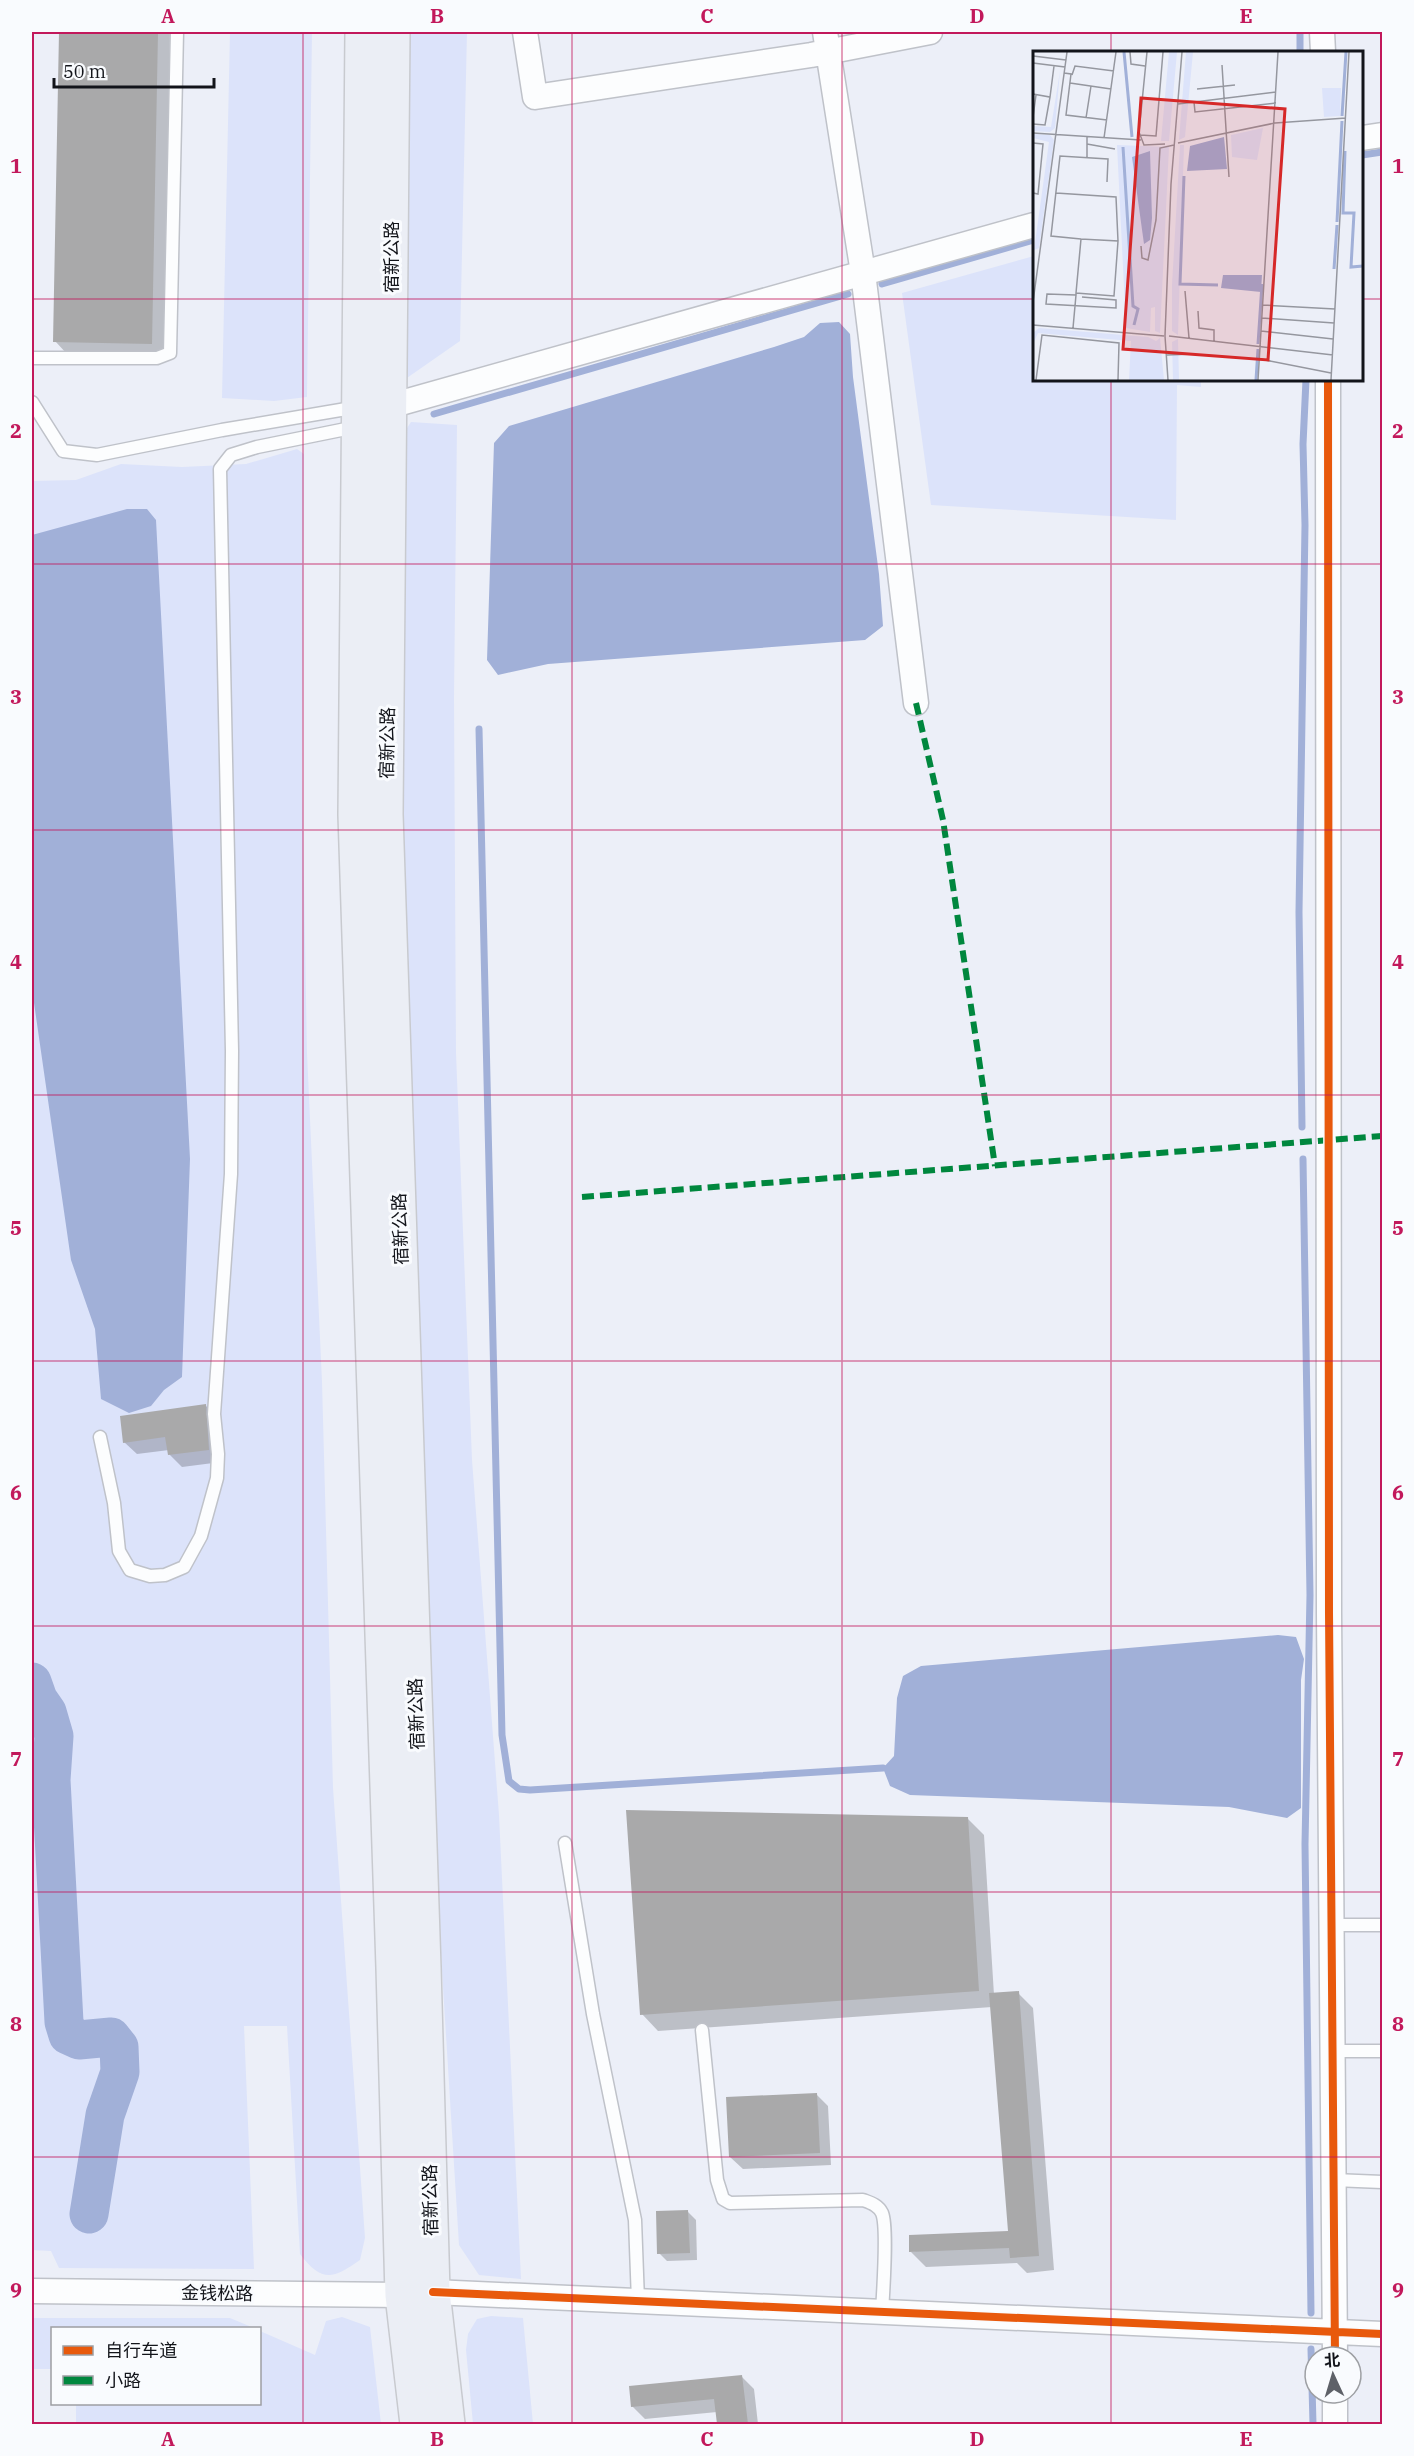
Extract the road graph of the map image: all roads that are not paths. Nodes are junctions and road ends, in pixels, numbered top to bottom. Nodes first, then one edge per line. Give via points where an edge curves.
1 (177, 32) edge
2 (363, 32) edge
3 (393, 32) edge
4 (525, 32) edge
5 (930, 32) edge
6 (1322, 32) edge
7 (826, 42) edge
8 (1323, 51) edge
9 (1383, 135) edge
10 (1363, 138) edge
11 (1033, 226) edge
12 (863, 273) junction
13 (32, 358) edge
14 (1328, 381) edge
15 (32, 402) edge
16 (369, 413) junction
17 (916, 703) dead end
18 (100, 1437) dead end
19 (565, 1843) dead end
20 (1383, 1924) edge
21 (1332, 1925) junction
22 (702, 2030) dead end
23 (1333, 2051) junction
24 (1383, 2051) edge
25 (1334, 2180) junction
26 (1383, 2182) edge
27 (32, 2291) edge
28 (417, 2293) junction
29 (638, 2301) junction
30 (882, 2312) junction
31 (1335, 2332) junction
32 (1383, 2334) edge
33 (1335, 2345) edge
34 (1335, 2405) edge
35 (417, 2424) edge
36 (448, 2424) edge
37 (1335, 2424) edge

1 - 13 lane via 170,353 157,358
2 - 16 highway, 宿新公路
3 - 16 highway, 宿新公路
4 - 7 street via 535,97
5 - 7 street
6 - 8 street
7 - 12 street
9 - 10 street
11 - 12 street
12 - 16 street
12 - 17 street
14 - 21 street
15 - 16 lane via 63,451 98,455 222,430
16 - 18 lane via 231,455 220,469 231,1174 214,1414 217,1478 201,1536 184,1567 150,1576 130,1570 119,1551
16 - 28 highway, 宿新公路 via 355,815 393,1956
19 - 29 lane via 593,2014 635,2220
20 - 21 lane
21 - 23 street
22 - 30 lane via 717,2180 723,2199 730,2203 863,2200 874,2204 882,2213 884,2228
23 - 24 lane
23 - 25 street
25 - 26 lane
25 - 31 street
27 - 28 street, 金钱松路
28 - 29 street, 金钱松路
28 - 35 highway, 宿新公路
28 - 36 highway, 宿新公路
29 - 30 street, 金钱松路
30 - 31 street, 金钱松路
31 - 32 street, 金钱松路
31 - 33 street
34 - 37 street

